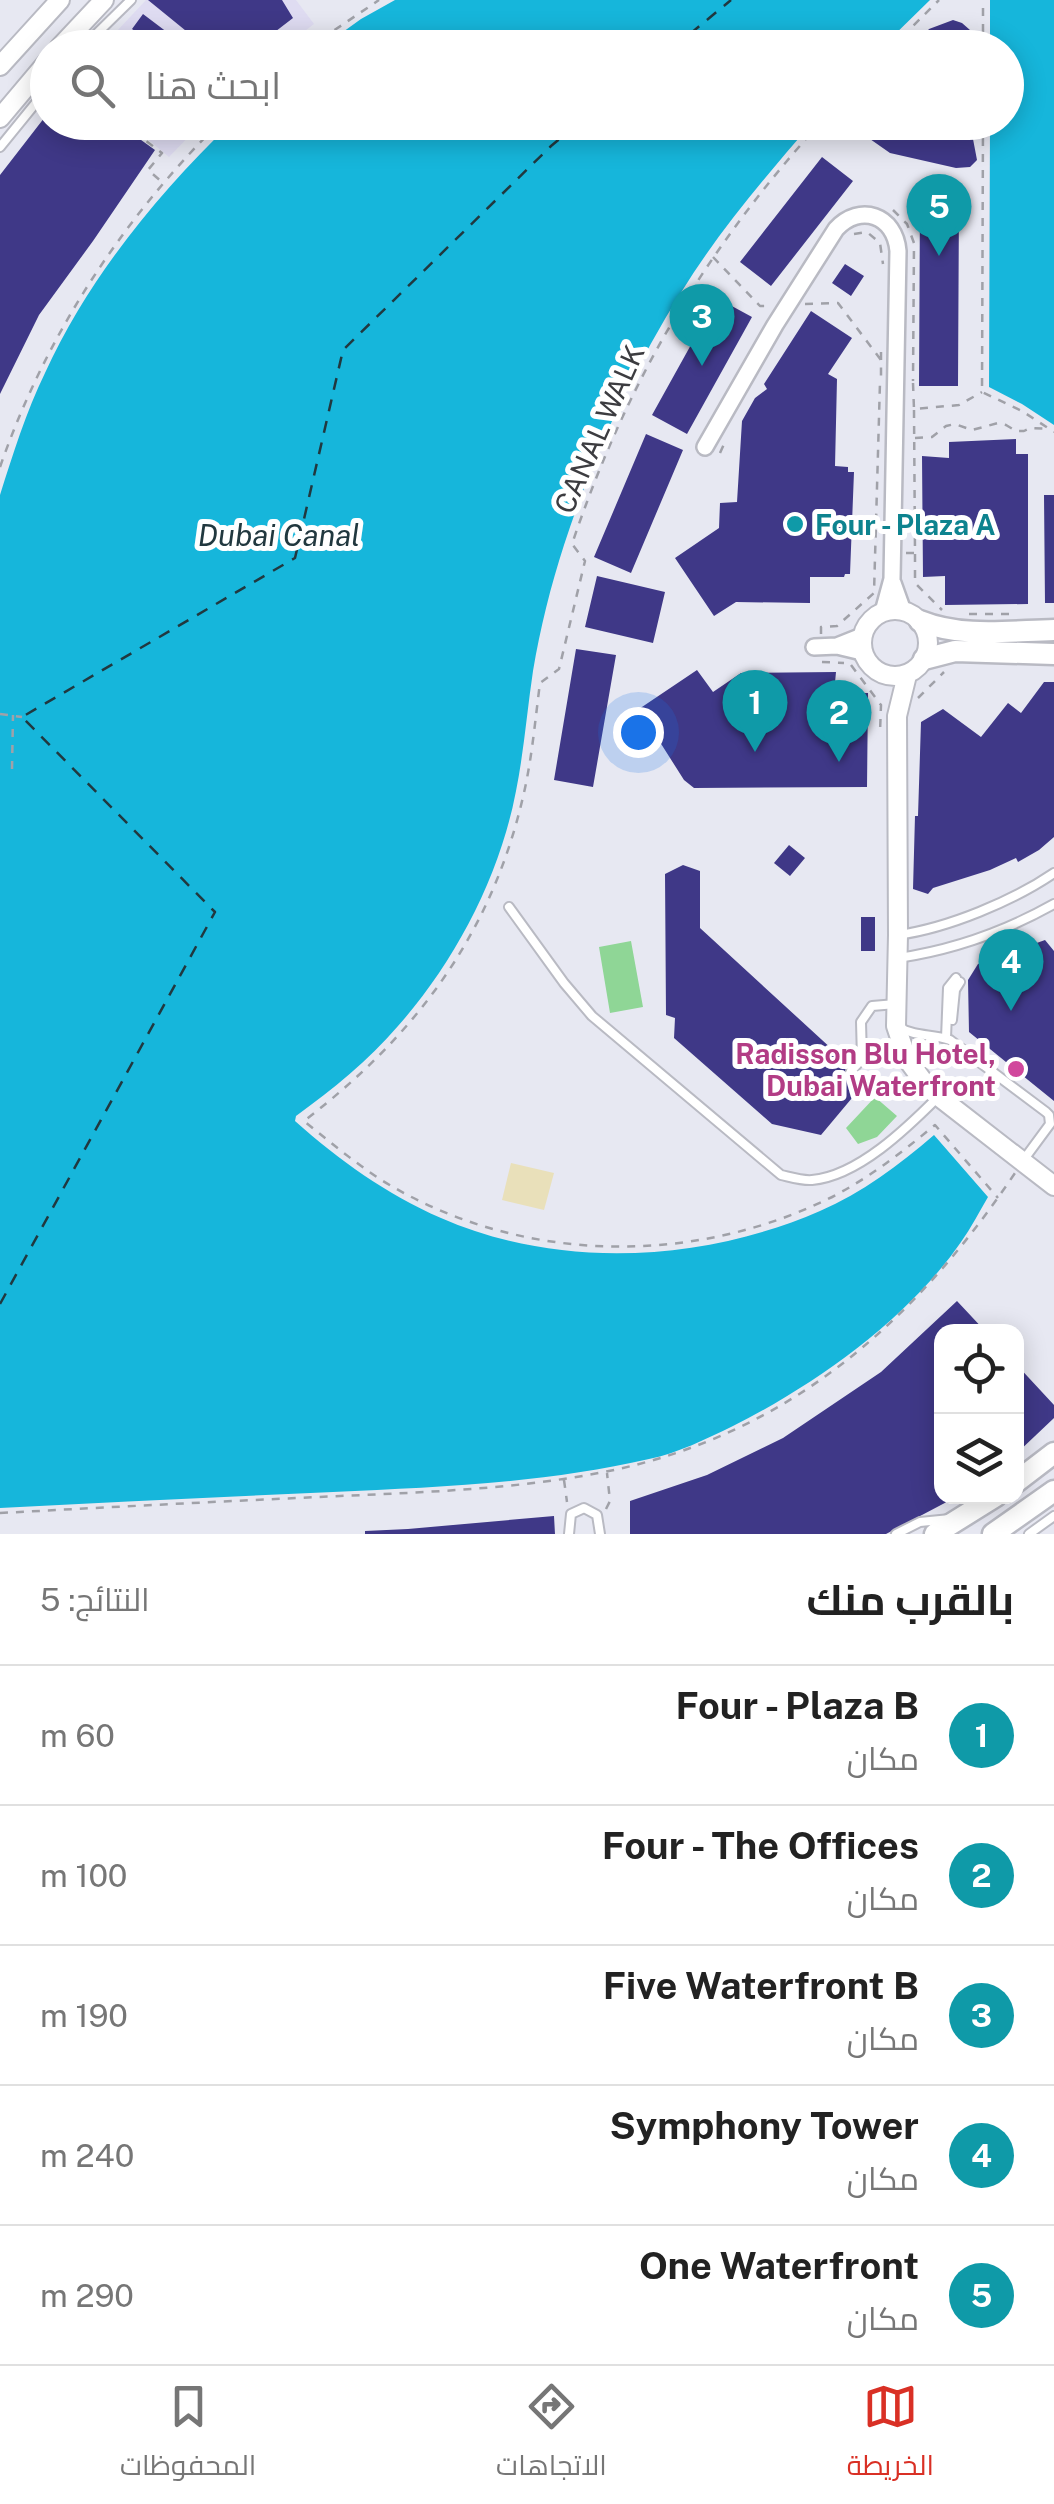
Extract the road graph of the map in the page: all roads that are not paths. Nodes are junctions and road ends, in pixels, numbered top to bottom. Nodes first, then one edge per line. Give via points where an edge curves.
1 (60, 0) edge
2 (104, 0) edge
3 (130, 0) edge
4 (33, 30) edge
5 (76, 30) edge
6 (100, 30) edge
7 (30, 33) edge
8 (0, 66) edge
9 (30, 82) edge
10 (30, 110) edge
11 (0, 118) edge
12 (0, 147) edge
13 (705, 447) dead end
14 (892, 579) junction
15 (882, 612) junction
16 (911, 616) junction
17 (1054, 630) edge
18 (862, 644) junction
19 (814, 648) dead end
20 (1054, 654) edge
21 (924, 658) junction
22 (906, 675) junction
23 (886, 676) junction
24 (897, 716) junction
25 (1054, 873) edge
26 (1054, 904) edge
27 (509, 907) dead end
28 (952, 923) junction
29 (898, 936) junction
30 (957, 944) junction
31 (898, 958) junction
32 (958, 980) dead end
33 (896, 1004) junction
34 (896, 1026) junction
35 (922, 1037) junction
36 (948, 1039) junction
37 (902, 1050) junction
38 (851, 1071) dead end
39 (938, 1097) junction
40 (1022, 1162) junction
41 (1054, 1186) edge
42 (1054, 1454) edge
43 (1024, 1476) edge
44 (1054, 1492) edge
45 (984, 1504) edge
46 (1054, 1516) edge
47 (960, 1520) junction
48 (569, 1534) edge
49 (600, 1534) edge
50 (896, 1534) edge
51 (935, 1534) edge
52 (993, 1534) edge
53 (1029, 1534) edge

1 - 4 street
2 - 5 street
3 - 6 lane
7 - 8 street
9 - 11 street
10 - 12 lane
13 - 14 street via 841,223 855,216 879,218 891,228 898,250
14 - 15 street
14 - 16 street
15 - 16 street
15 - 18 street via 869,621
16 - 17 main road via 952,632
16 - 21 street via 927,635
18 - 19 street
18 - 23 street via 870,666
20 - 21 main road via 955,651
21 - 22 street
22 - 23 street
22 - 24 street
23 - 24 street
24 - 29 street
25 - 28 lane
26 - 30 lane
27 - 39 lane via 592,1016 781,1175 812,1180 840,1172 870,1156
28 - 29 lane
28 - 30 lane via 946,936
29 - 31 street
30 - 31 lane
31 - 33 street
32 - 36 lane
33 - 34 street
33 - 38 lane via 872,1006 861,1022 862,1058
34 - 35 lane
34 - 37 street
35 - 36 lane
35 - 37 lane
36 - 40 lane via 1049,1115 1048,1128
37 - 39 street
39 - 40 street
40 - 41 street
42 - 43 main road
44 - 52 main road
45 - 47 main road
46 - 53 lane
47 - 50 lane via 920,1522
47 - 51 main road
48 - 49 lane via 569,1519 584,1508 597,1515

